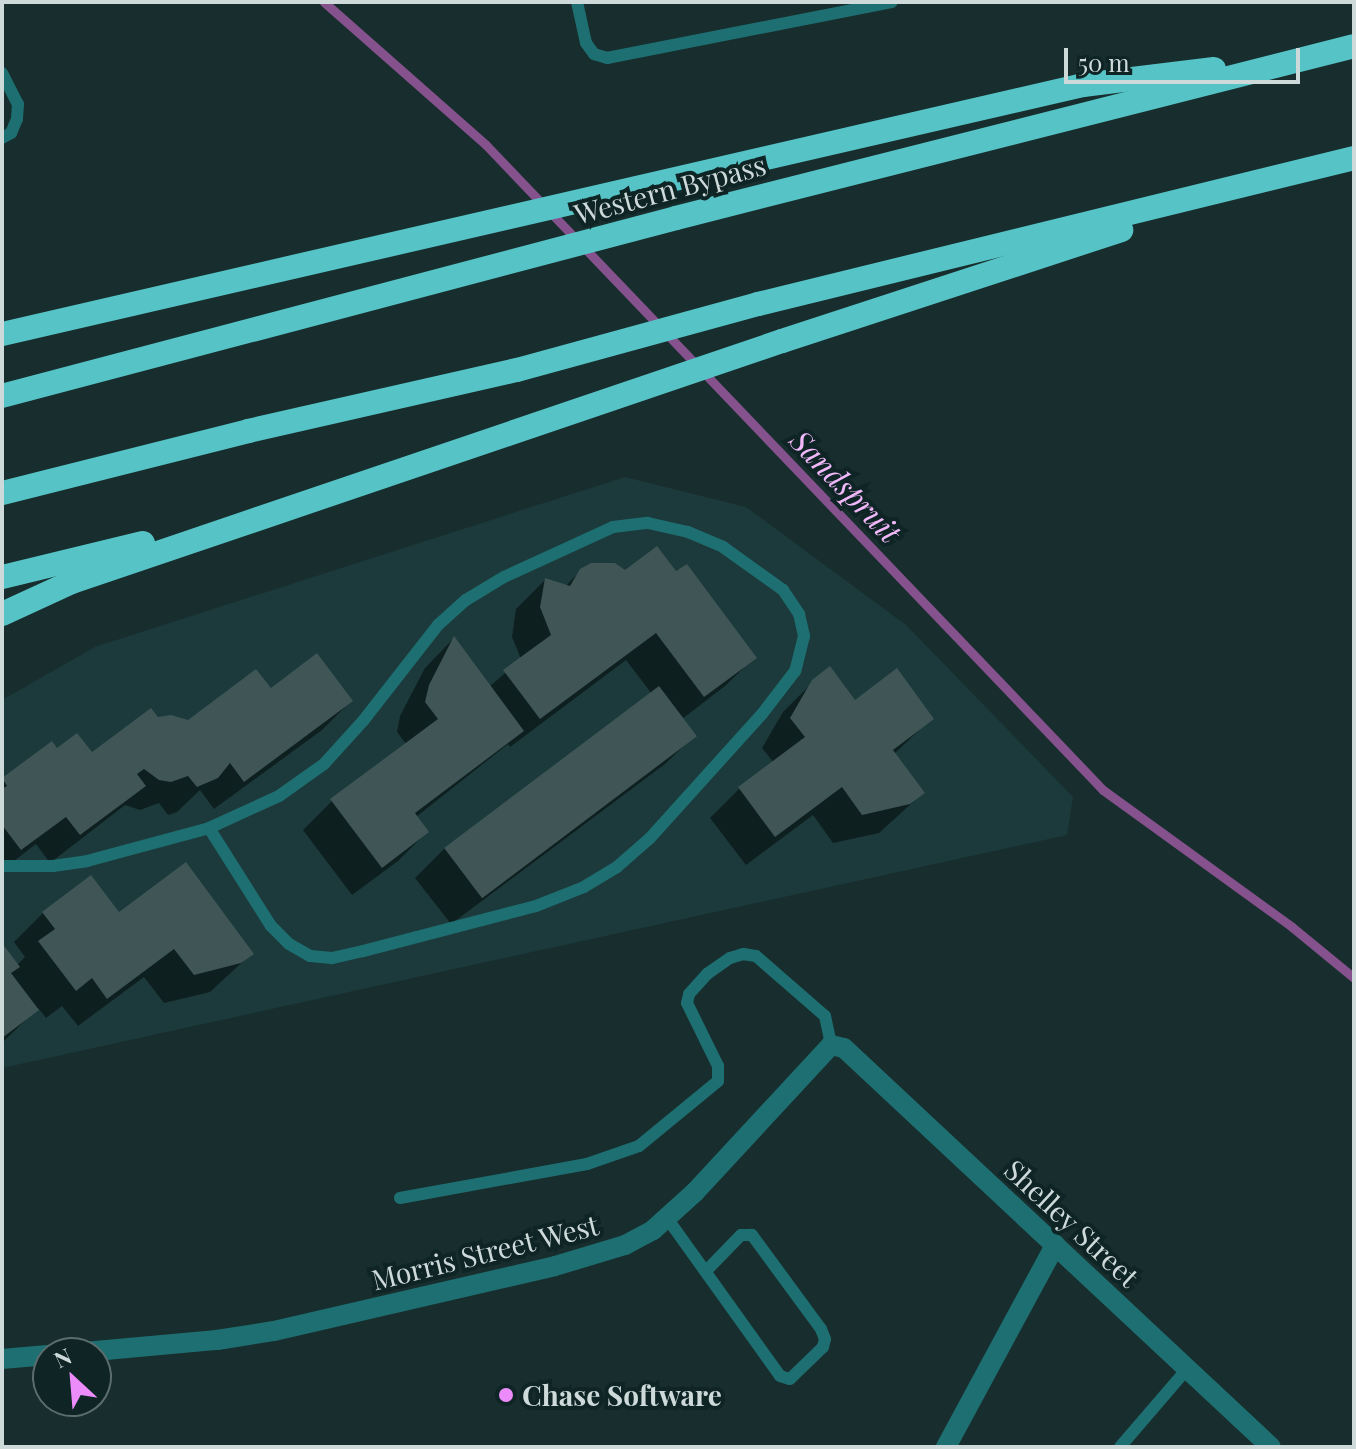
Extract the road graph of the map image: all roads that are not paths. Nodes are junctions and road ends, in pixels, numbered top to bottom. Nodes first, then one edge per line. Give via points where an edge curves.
1 (892, 2) edge
2 (581, 3) edge
3 (1354, 46) edge
4 (1296, 60) junction
5 (2, 73) edge
6 (2, 138) edge
7 (1354, 158) edge
8 (1302, 171) junction
9 (2, 334) edge
10 (2, 396) edge
11 (2, 493) edge
12 (297, 506) junction
13 (2, 577) edge
14 (2, 614) edge
15 (209, 828) junction
16 (2, 866) edge
17 (831, 1045) junction
18 (400, 1198) dead end
19 (667, 1218) junction
20 (1055, 1245) junction
21 (707, 1270) junction
22 (112, 1349) edge
23 (32, 1356) edge
24 (2, 1359) edge
25 (1187, 1369) junction
26 (946, 1447) edge
27 (1120, 1447) edge
28 (1271, 1447) edge

1 - 2 lane via 607,58 594,54 586,43
3 - 4 highway, Western Bypass
4 - 9 highway via 1083,85
4 - 10 highway, Western Bypass
5 - 6 lane via 18,104 11,133
7 - 8 highway
8 - 11 highway via 758,304 517,370
8 - 12 highway
12 - 13 highway
12 - 14 highway via 72,582
15 - 15 lane via 271,926 310,956 332,958 536,906 617,867 650,838 762,714 795,671 804,636 799,614 783,590 723,547 648,523 613,527 466,600 438,625 324,764 279,796
15 - 16 lane via 87,861
17 - 18 lane via 825,1016 756,956 730,958 707,974 687,1003 718,1066 718,1081 639,1146 587,1164
17 - 19 street, Morris Street West
17 - 20 street, Shelley Street via 844,1048
19 - 21 lane
19 - 22 street, Morris Street West via 625,1245 592,1257 342,1317 217,1340
20 - 25 street, Shelley Street
20 - 26 street
21 - 21 lane via 780,1376 790,1379 823,1347 821,1329 752,1235 741,1235
23 - 24 street
25 - 27 lane
25 - 28 street, Shelley Street

